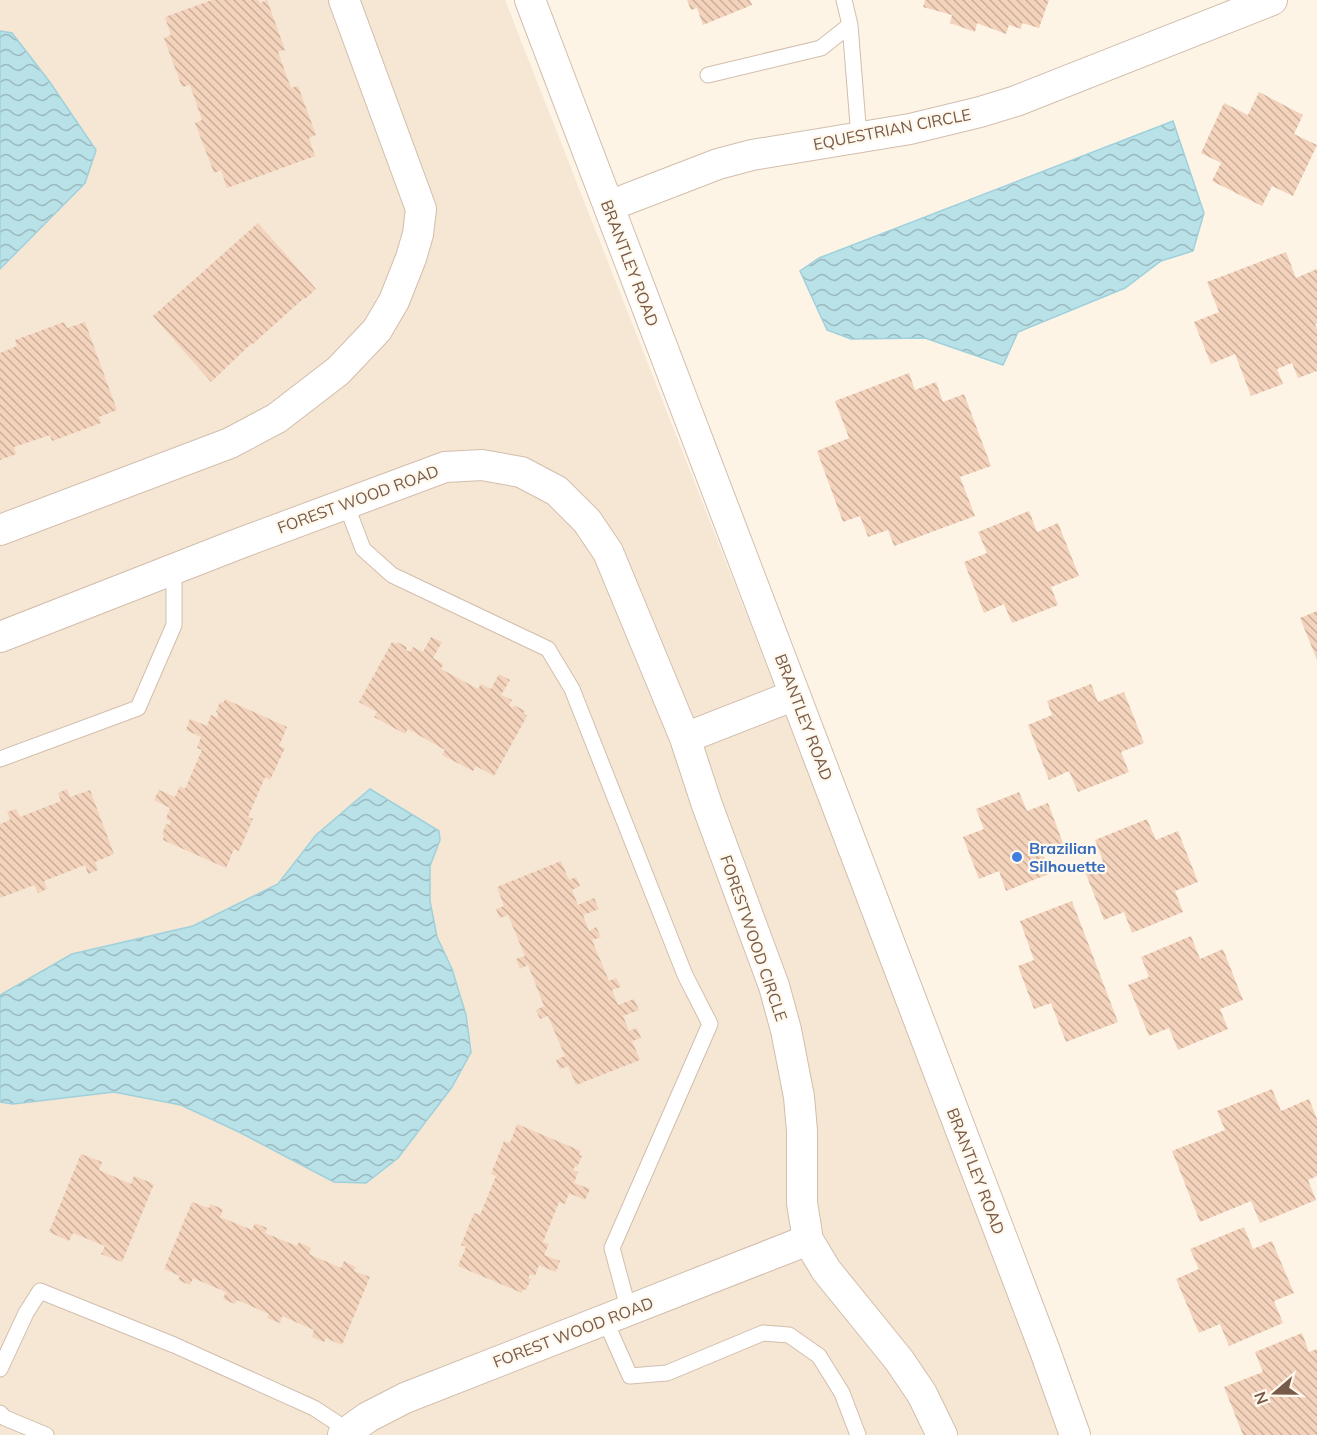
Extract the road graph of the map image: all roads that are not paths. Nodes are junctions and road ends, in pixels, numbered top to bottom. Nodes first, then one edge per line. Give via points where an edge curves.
1 (344, 0) edge
2 (530, 0) edge
3 (844, 0) edge
4 (1272, 0) edge
5 (850, 26) junction
6 (708, 75) dead end
7 (859, 137) junction
8 (609, 206) junction
9 (346, 504) junction
10 (0, 531) edge
11 (174, 569) junction
12 (0, 637) edge
13 (795, 695) junction
14 (685, 738) junction
15 (0, 759) edge
16 (808, 1240) junction
17 (617, 1315) junction
18 (0, 1370) edge
19 (0, 1413) edge
20 (346, 1433) edge
21 (46, 1435) edge
22 (858, 1435) edge
23 (942, 1435) edge
24 (1075, 1435) edge

1 - 10 street via 421,209 411,258 394,302 377,330 329,378 277,418 231,443
2 - 8 street, BRANTLEY ROAD
3 - 5 lane
4 - 7 street, EQUESTRIAN CIRCLE via 1016,101 910,129
5 - 6 lane via 821,48
5 - 7 lane
7 - 8 street, EQUESTRIAN CIRCLE via 718,164
8 - 13 street, BRANTLEY ROAD
9 - 11 street, FOREST WOOD ROAD
9 - 14 street, FOREST WOOD ROAD via 445,467 482,465 521,472 557,491 587,520 608,552
9 - 17 lane via 363,549 392,575 548,649 572,689 685,975 710,1024 612,1248
11 - 12 street, FOREST WOOD ROAD
11 - 15 lane via 174,624 138,708
13 - 14 street
13 - 24 street, BRANTLEY ROAD
14 - 16 street, FORESTWOOD CIRCLE via 774,986 786,1030 799,1097 802,1203
16 - 17 street, FOREST WOOD ROAD
16 - 23 street, FORESTWOOD CIRCLE via 826,1270 899,1359
17 - 20 street, FOREST WOOD ROAD via 405,1398
17 - 22 lane via 630,1376 667,1373 763,1333 789,1335 819,1356 842,1393
18 - 20 lane via 40,1291 314,1408
19 - 21 lane

